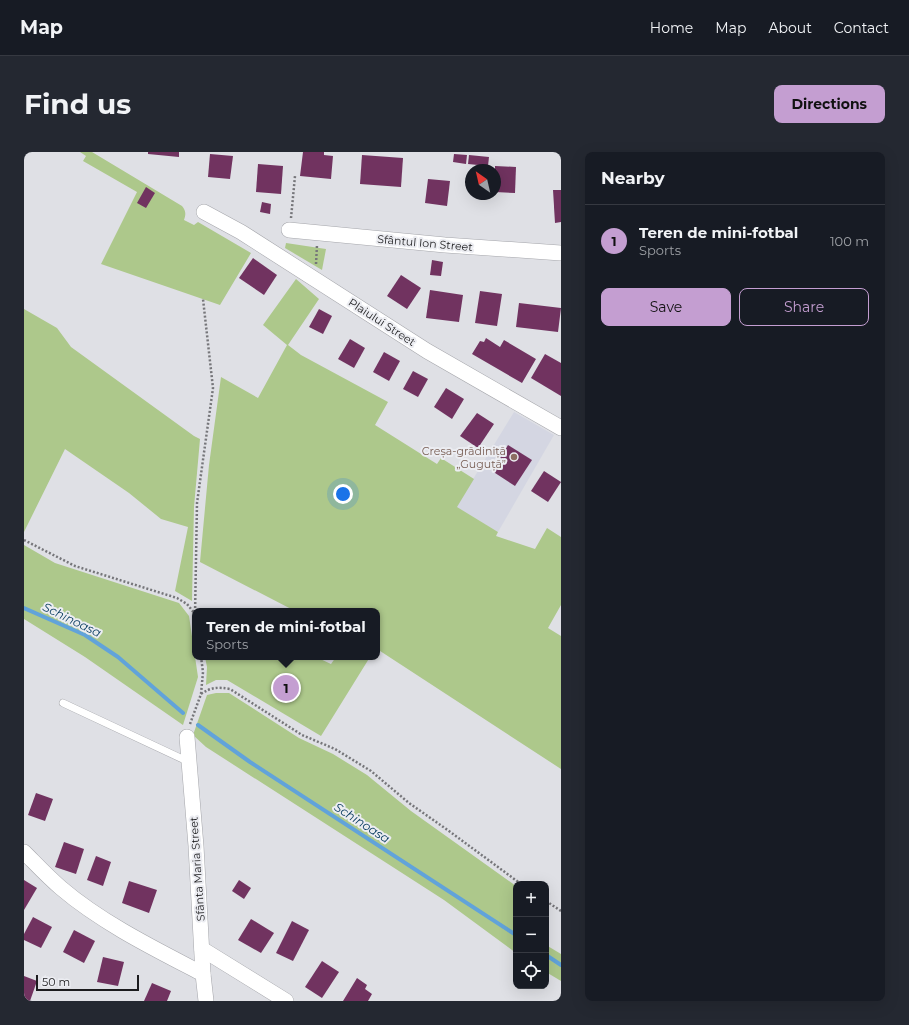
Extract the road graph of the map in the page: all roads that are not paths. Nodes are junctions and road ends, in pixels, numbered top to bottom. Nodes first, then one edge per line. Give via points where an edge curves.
1 (204, 212) dead end
2 (289, 230) road end
3 (561, 253) edge
4 (561, 428) edge
5 (63, 703) dead end
6 (187, 737) road end
7 (189, 762) junction
8 (24, 852) edge
9 (202, 949) junction
10 (203, 974) junction
11 (206, 1001) edge
12 (286, 1001) edge

1 - 4 street, Plaiului Street via 241,232 427,351
2 - 3 street, Sfântul Ion Street via 445,246
5 - 7 lane
6 - 7 street, Sfânta Maria Street
7 - 9 street, Sfânta Maria Street
8 - 10 street via 62,889 106,920 150,947
9 - 10 street, Sfânta Maria Street
9 - 12 street
10 - 11 street, Sfânta Maria Street

